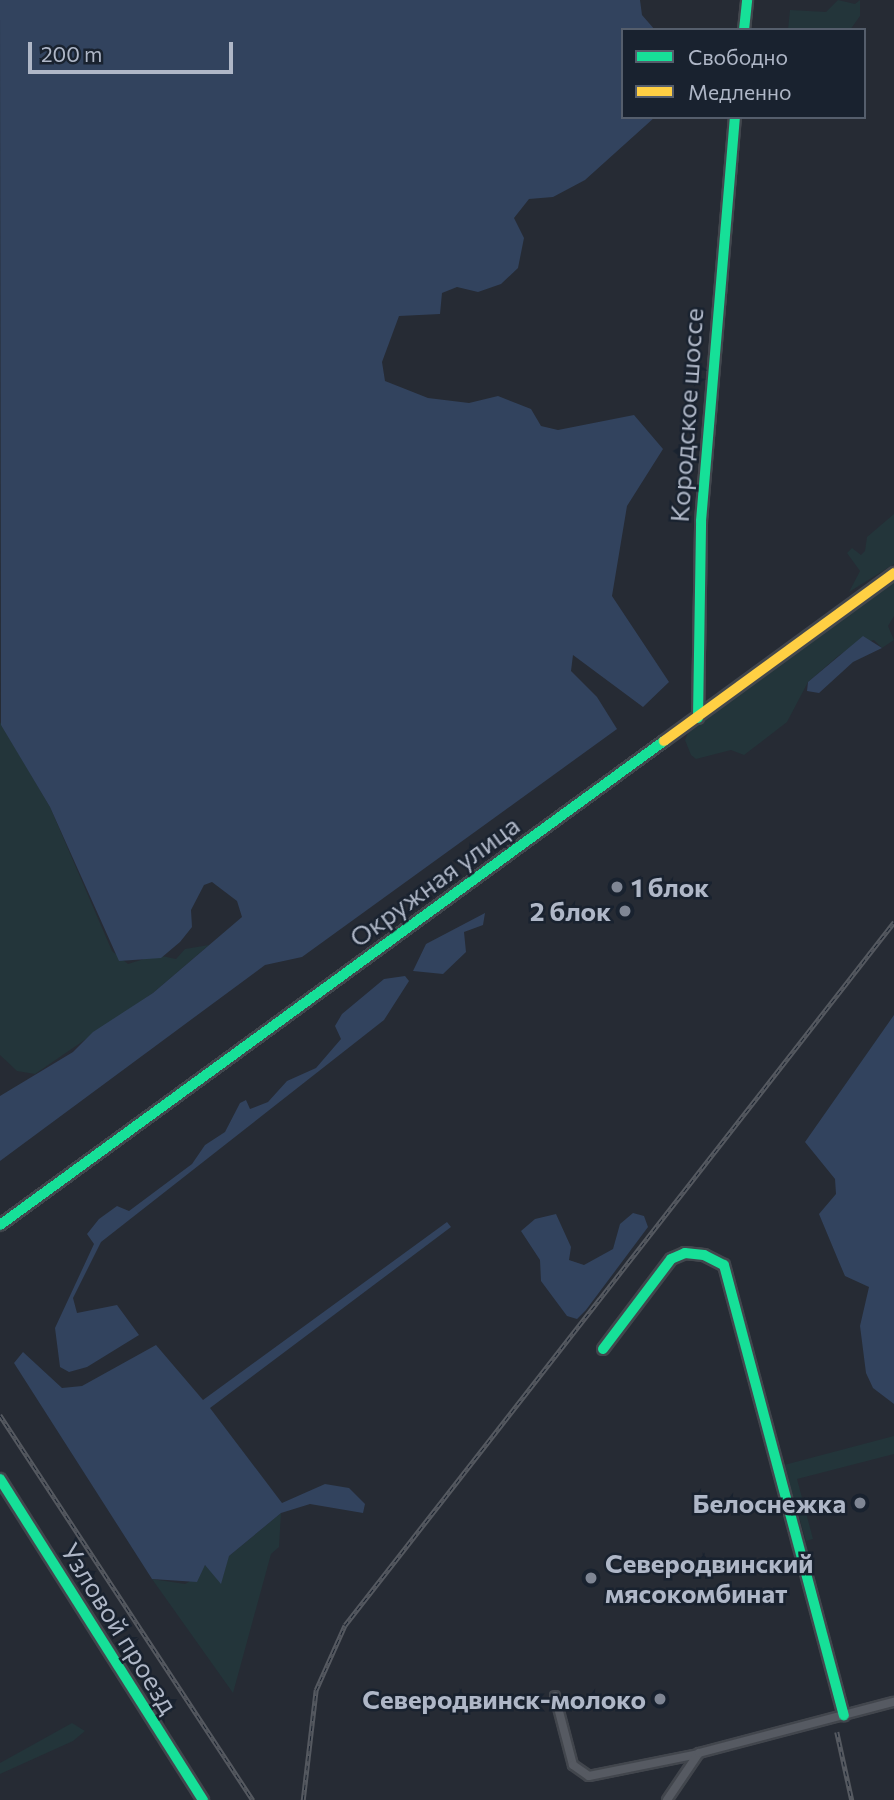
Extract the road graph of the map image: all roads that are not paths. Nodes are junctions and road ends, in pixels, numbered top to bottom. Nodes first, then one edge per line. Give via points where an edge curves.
1 (747, 0) edge
2 (744, 28) edge
3 (735, 119) edge
4 (894, 573) edge
5 (698, 718) junction
6 (0, 1225) edge
7 (603, 1349) dead end
8 (0, 1479) edge
9 (555, 1696) dead end
10 (894, 1702) edge
11 (844, 1715) junction
12 (699, 1753) junction
13 (203, 1800) edge
14 (667, 1800) edge

1 - 2 main road
3 - 5 main road, Кородское шоссе via 701,521
4 - 5 main road, Окружная улица
5 - 6 main road, Окружная улица
7 - 11 main road via 671,1259 685,1253 704,1255 724,1265
8 - 13 main road, Узловой проезд
9 - 12 street via 573,1765 589,1776 603,1777
10 - 11 street
11 - 12 street
12 - 14 street

